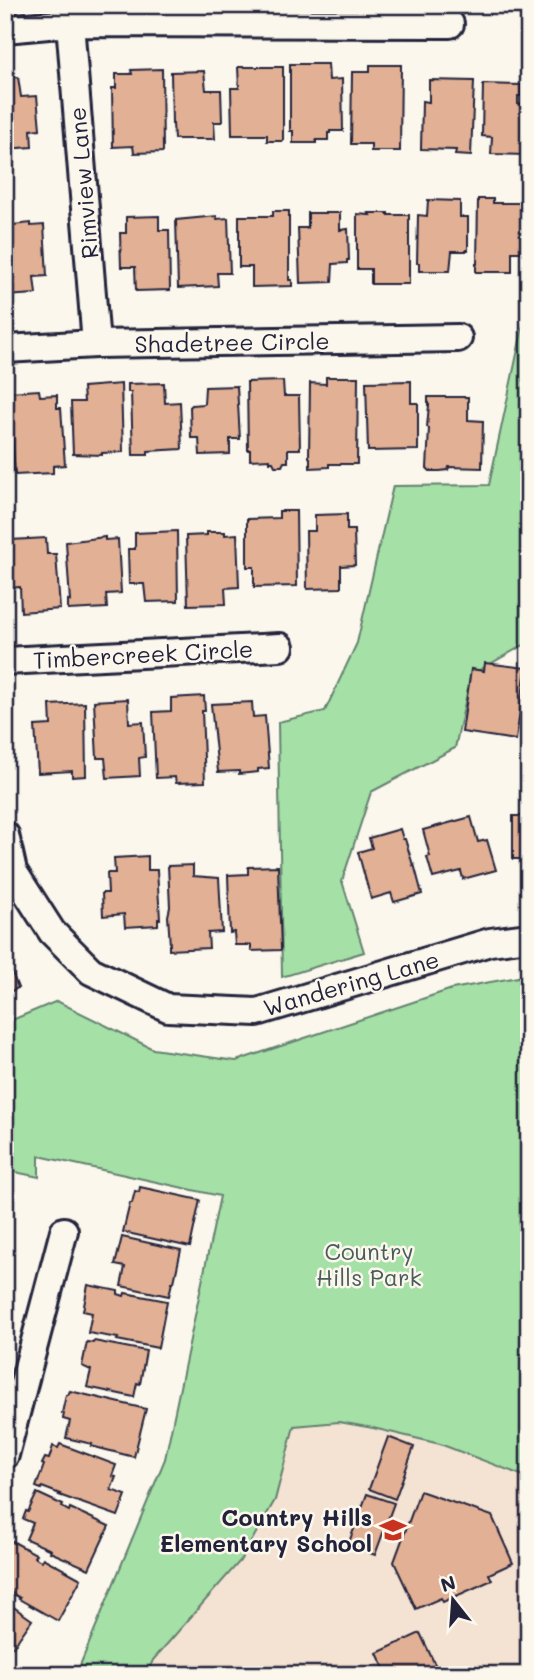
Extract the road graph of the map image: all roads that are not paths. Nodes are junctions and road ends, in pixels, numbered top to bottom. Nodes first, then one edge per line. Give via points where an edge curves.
1 (70, 23) junction
2 (450, 24) dead end
3 (5, 29) edge
4 (458, 338) dead end
5 (96, 344) junction
6 (5, 349) edge
7 (280, 647) dead end
8 (5, 662) edge
9 (5, 835) edge
10 (9, 872) edge
11 (529, 937) edge
12 (64, 1231) dead end
13 (5, 1455) edge

1 - 2 street
1 - 3 street
1 - 5 street, Rimview Lane
4 - 5 street, Shadetree Circle
5 - 6 street, Shadetree Circle
7 - 8 street, Timbercreek Circle
9 - 10 street, Wandering Lane
10 - 11 street, Wandering Lane via 52,932 91,971 168,1008 257,1012 490,942
12 - 13 street

